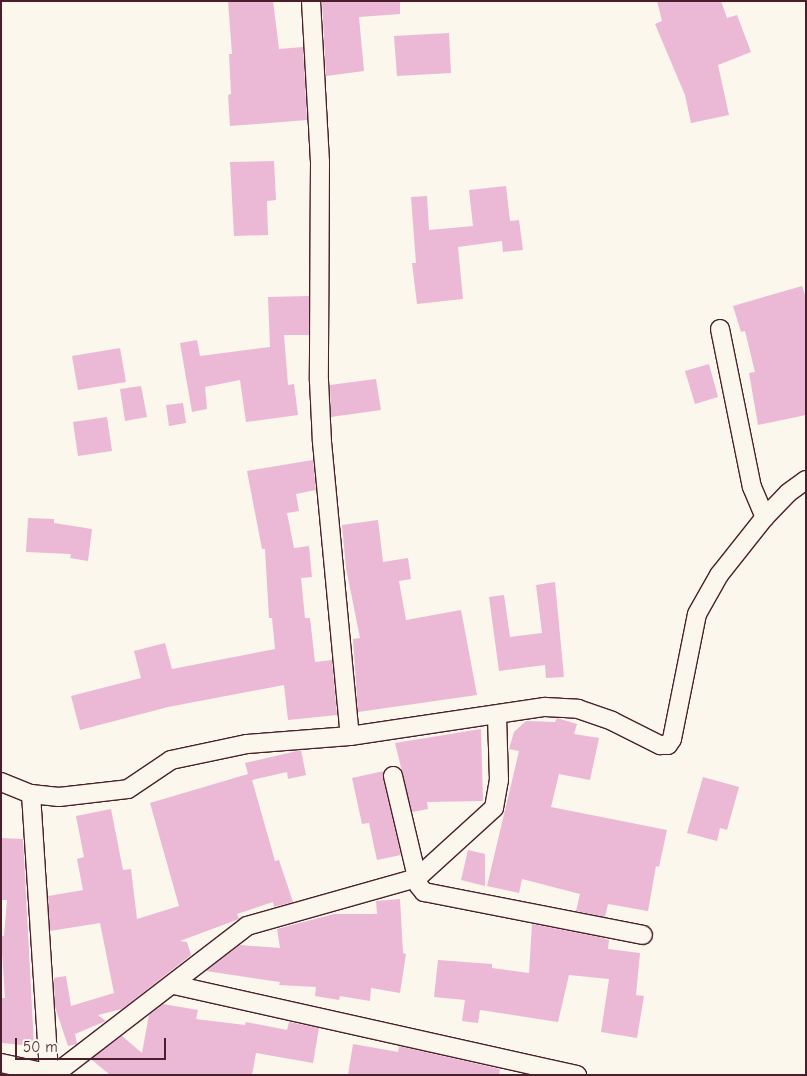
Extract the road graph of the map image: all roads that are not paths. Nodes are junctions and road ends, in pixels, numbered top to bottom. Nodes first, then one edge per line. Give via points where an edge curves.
1 (310, 1) edge
2 (720, 329) dead end
3 (806, 480) edge
4 (765, 517) junction
5 (497, 715) junction
6 (350, 736) junction
7 (393, 776) dead end
8 (1, 782) edge
9 (31, 794) junction
10 (417, 878) junction
11 (643, 935) dead end
12 (174, 985) junction
13 (1, 1064) edge
14 (53, 1074) edge
15 (577, 1075) edge

1 - 6 street via 320,162 322,434
2 - 4 street via 752,487
3 - 4 street via 788,492
4 - 5 street via 719,575 697,614 672,739 668,745 660,745 612,721 570,708 545,707
5 - 6 street
5 - 10 street via 499,780 494,808
6 - 9 street via 247,744 172,760 128,789 59,797
7 - 10 street
8 - 9 street
9 - 14 street
10 - 11 street via 419,886 429,893
10 - 12 street via 248,926
12 - 14 street
12 - 15 street
13 - 14 street

